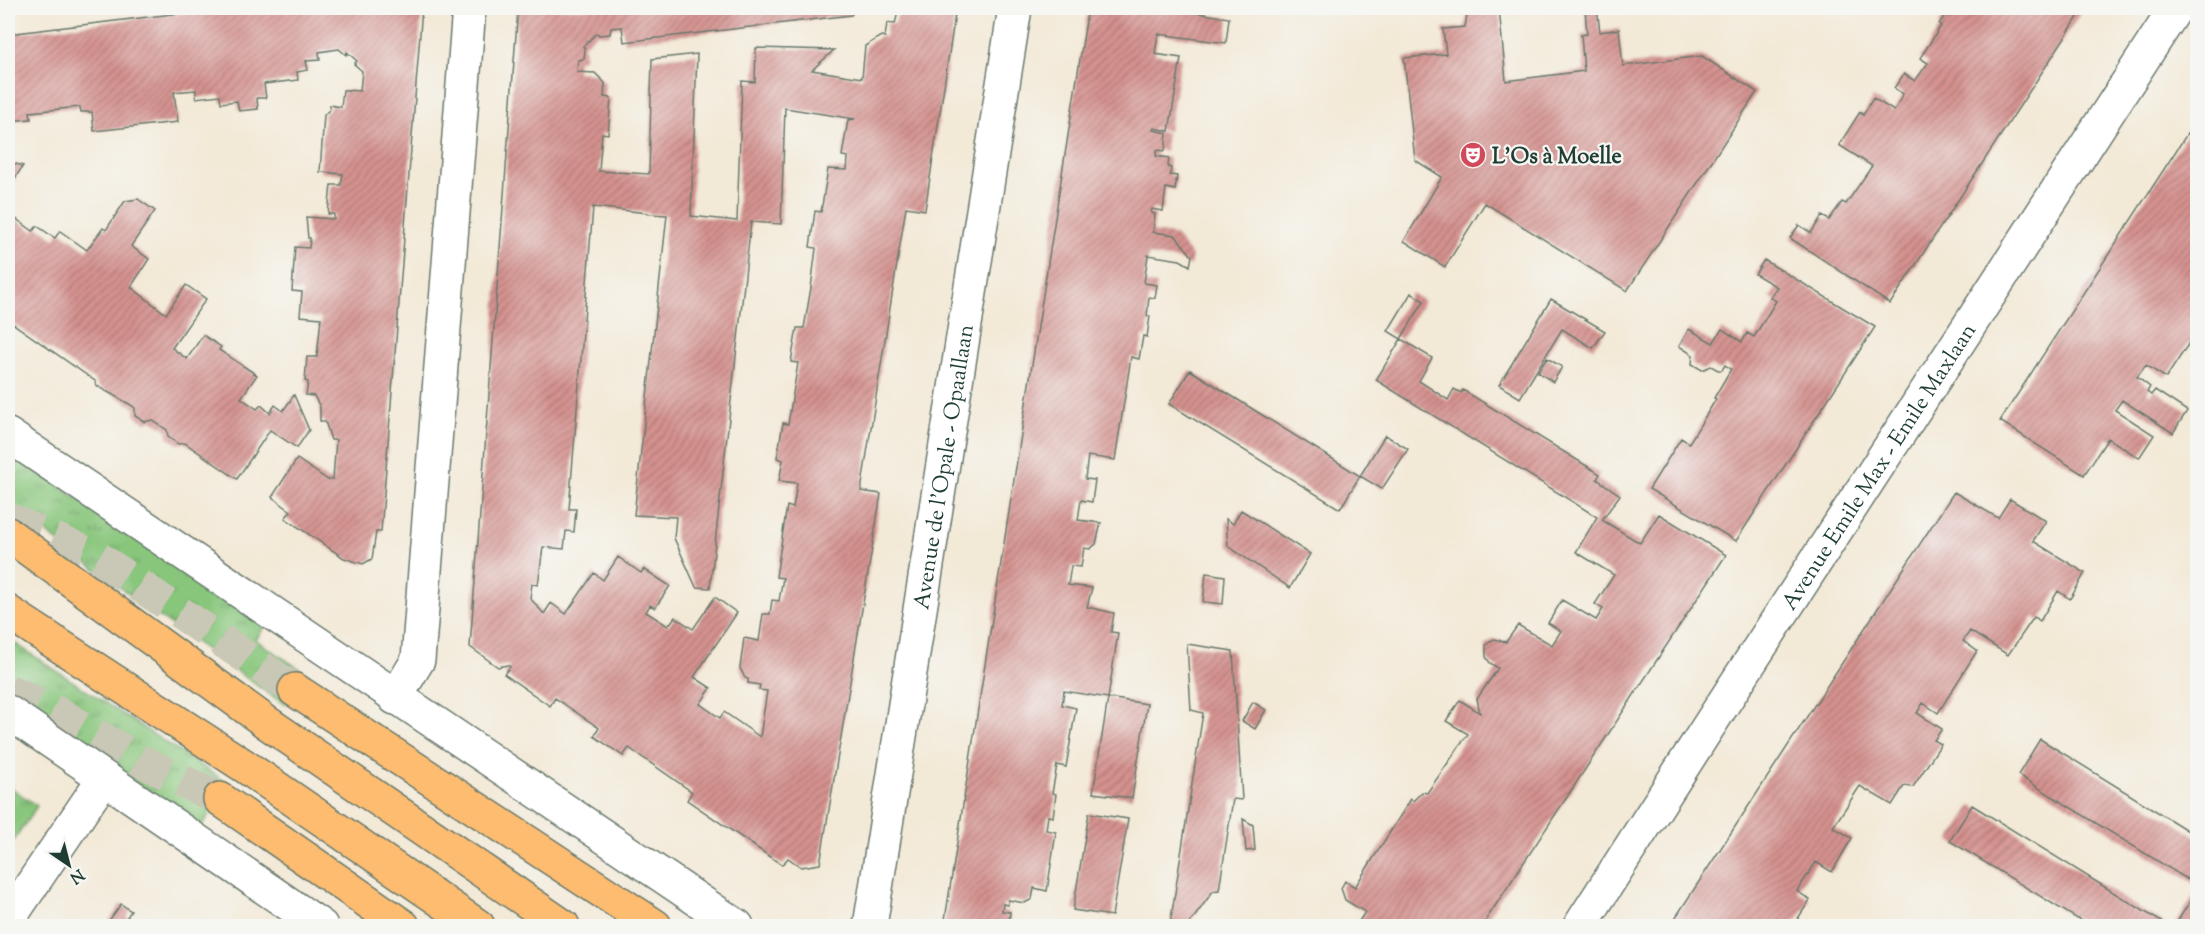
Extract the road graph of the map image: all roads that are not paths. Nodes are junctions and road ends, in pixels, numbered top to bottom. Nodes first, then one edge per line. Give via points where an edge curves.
1 (469, 8) edge
2 (1015, 8) edge
3 (2176, 8) edge
4 (8, 435) edge
5 (8, 534) edge
6 (8, 612) edge
7 (295, 690) tunnel mouth
8 (395, 698) junction
9 (8, 712) edge
10 (104, 778) junction
11 (220, 799) tunnel mouth
12 (8, 920) edge
13 (321, 927) edge
14 (404, 927) edge
15 (478, 927) edge
16 (563, 927) edge
17 (655, 927) edge
18 (737, 927) edge
19 (870, 927) edge
20 (1580, 927) edge

1 - 8 street via 418,660
2 - 19 street, Avenue de l'Opale - Opaallaan
3 - 20 street, Avenue Emile Max - Emile Maxlaan
4 - 8 street
5 - 16 main road via 266,722
6 - 15 main road via 246,767
7 - 17 main road
8 - 18 street
9 - 10 street
10 - 12 street
10 - 13 street
11 - 14 main road

